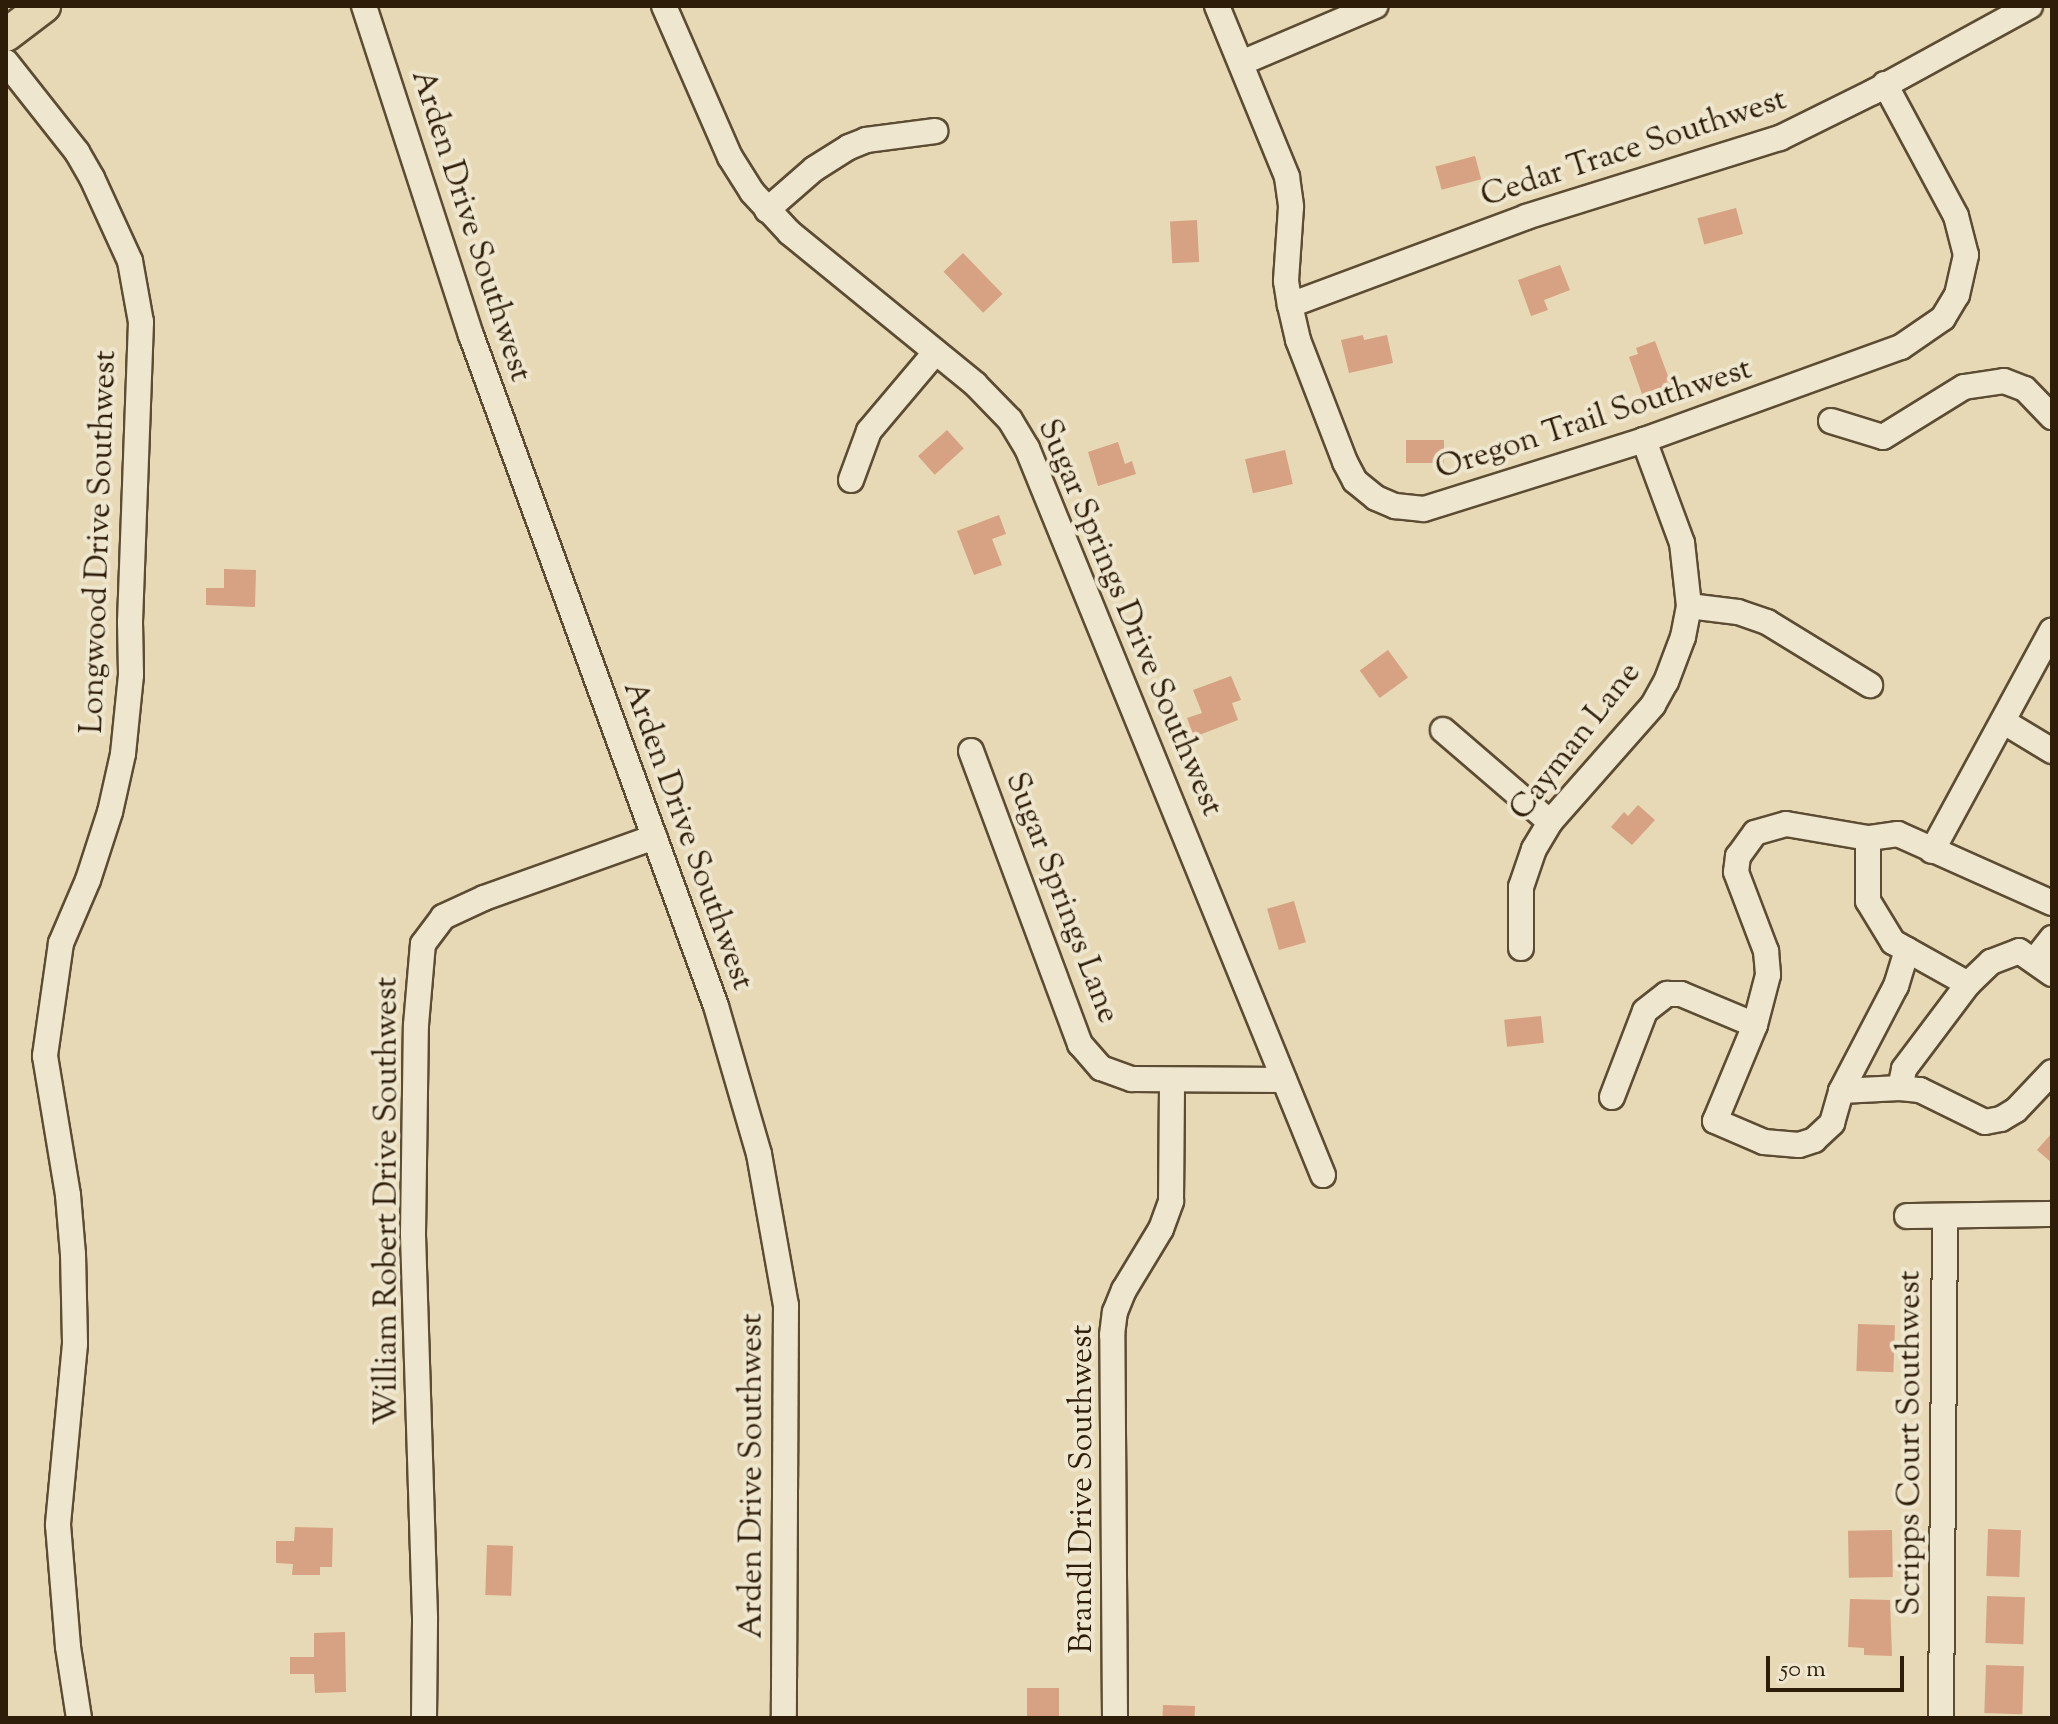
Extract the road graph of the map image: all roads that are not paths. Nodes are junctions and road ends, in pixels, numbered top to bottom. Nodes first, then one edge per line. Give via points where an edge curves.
1 (44, 6) edge
2 (364, 6) edge
3 (664, 6) edge
4 (1217, 6) edge
5 (1375, 6) edge
6 (2030, 6) edge
7 (6, 35) edge
8 (6, 62) edge
9 (1241, 63) junction
10 (1885, 84) junction
11 (935, 131) dead end
12 (767, 210) junction
13 (1290, 305) junction
14 (935, 353) junction
15 (2052, 417) edge
16 (1831, 421) dead end
17 (1644, 440) junction
18 (851, 480) dead end
19 (1689, 606) junction
20 (2052, 630) edge
21 (1870, 685) dead end
22 (2004, 722) junction
23 (1443, 730) dead end
24 (971, 751) dead end
25 (2052, 751) edge
26 (1550, 822) junction
27 (654, 837) junction
28 (1868, 838) junction
29 (1932, 851) junction
30 (2052, 903) edge
31 (2052, 938) edge
32 (1521, 948) dead end
33 (1907, 950) junction
34 (2044, 967) edge
35 (1968, 984) junction
36 (1755, 1025) junction
37 (2052, 1072) edge
38 (1284, 1080) junction
39 (1172, 1081) junction
40 (1900, 1088) junction
41 (1841, 1091) junction
42 (1612, 1097) dead end
43 (1323, 1175) dead end
44 (2052, 1214) edge
45 (1907, 1216) dead end
46 (1945, 1216) junction
47 (79, 1718) edge
48 (424, 1718) edge
49 (784, 1718) edge
50 (1115, 1718) edge
51 (1941, 1718) edge

1 - 7 main road
2 - 27 street, Arden Drive Southwest via 471,335
3 - 12 street, Sugar Springs Drive Southwest via 730,157
4 - 9 street, Oregon Trail Southwest
5 - 9 street
6 - 10 street, Cedar Trace Southwest
8 - 47 street, Longwood Drive Southwest via 92,178 130,261 141,322 131,675 123,754 92,867 61,943 45,1056 73,1254 75,1344 58,1525
9 - 13 street, Oregon Trail Southwest via 1290,191
10 - 13 street, Cedar Trace Southwest via 1757,147 1526,217
10 - 17 street, Oregon Trail Southwest via 1956,216 1966,255 1957,295 1943,318 1901,347
11 - 12 street via 849,147
12 - 14 street, Sugar Springs Drive Southwest
13 - 17 street, Oregon Trail Southwest via 1298,340 1345,462 1355,481 1395,506 1424,509 1447,504
14 - 18 street via 869,431
14 - 38 street, Sugar Springs Drive Southwest via 1010,420 1043,480
15 - 16 street via 2025,389 1994,381 1964,387 1883,437
17 - 19 street, Cayman Lane via 1682,543
19 - 21 street via 1767,622
19 - 26 street, Cayman Lane via 1676,658 1653,705
20 - 22 street
22 - 25 street
22 - 29 street
23 - 26 street
24 - 39 street, Sugar Springs Lane via 1080,1044 1101,1068 1132,1079
26 - 32 street, Cayman Lane via 1521,887
27 - 48 street, William Robert Drive Southwest via 484,898 443,917 423,944 416,1025 413,1234
27 - 49 street, Arden Drive Southwest via 716,1006 759,1154 780,1258 786,1305
28 - 29 street via 1898,834
28 - 33 street via 1868,901 1893,942
28 - 36 street via 1771,826 1755,833 1738,856 1736,872 1766,951 1768,975
29 - 30 street
31 - 34 street
33 - 35 street
33 - 41 street via 1896,986
34 - 35 street via 2019,951 1991,962
35 - 40 street via 1904,1069
36 - 41 street via 1715,1121 1764,1142 1799,1145 1814,1140 1832,1123
36 - 42 street via 1681,994 1667,994 1645,1011
37 - 40 street via 2016,1110 1985,1122 1920,1090
38 - 39 street, Sugar Springs Lane
38 - 43 street, Sugar Springs Drive Southwest
39 - 50 street, Brandl Drive Southwest via 1171,1201 1161,1229 1124,1290 1112,1335
40 - 41 street
44 - 46 street
45 - 46 street
46 - 51 street, Scripps Court Southwest

